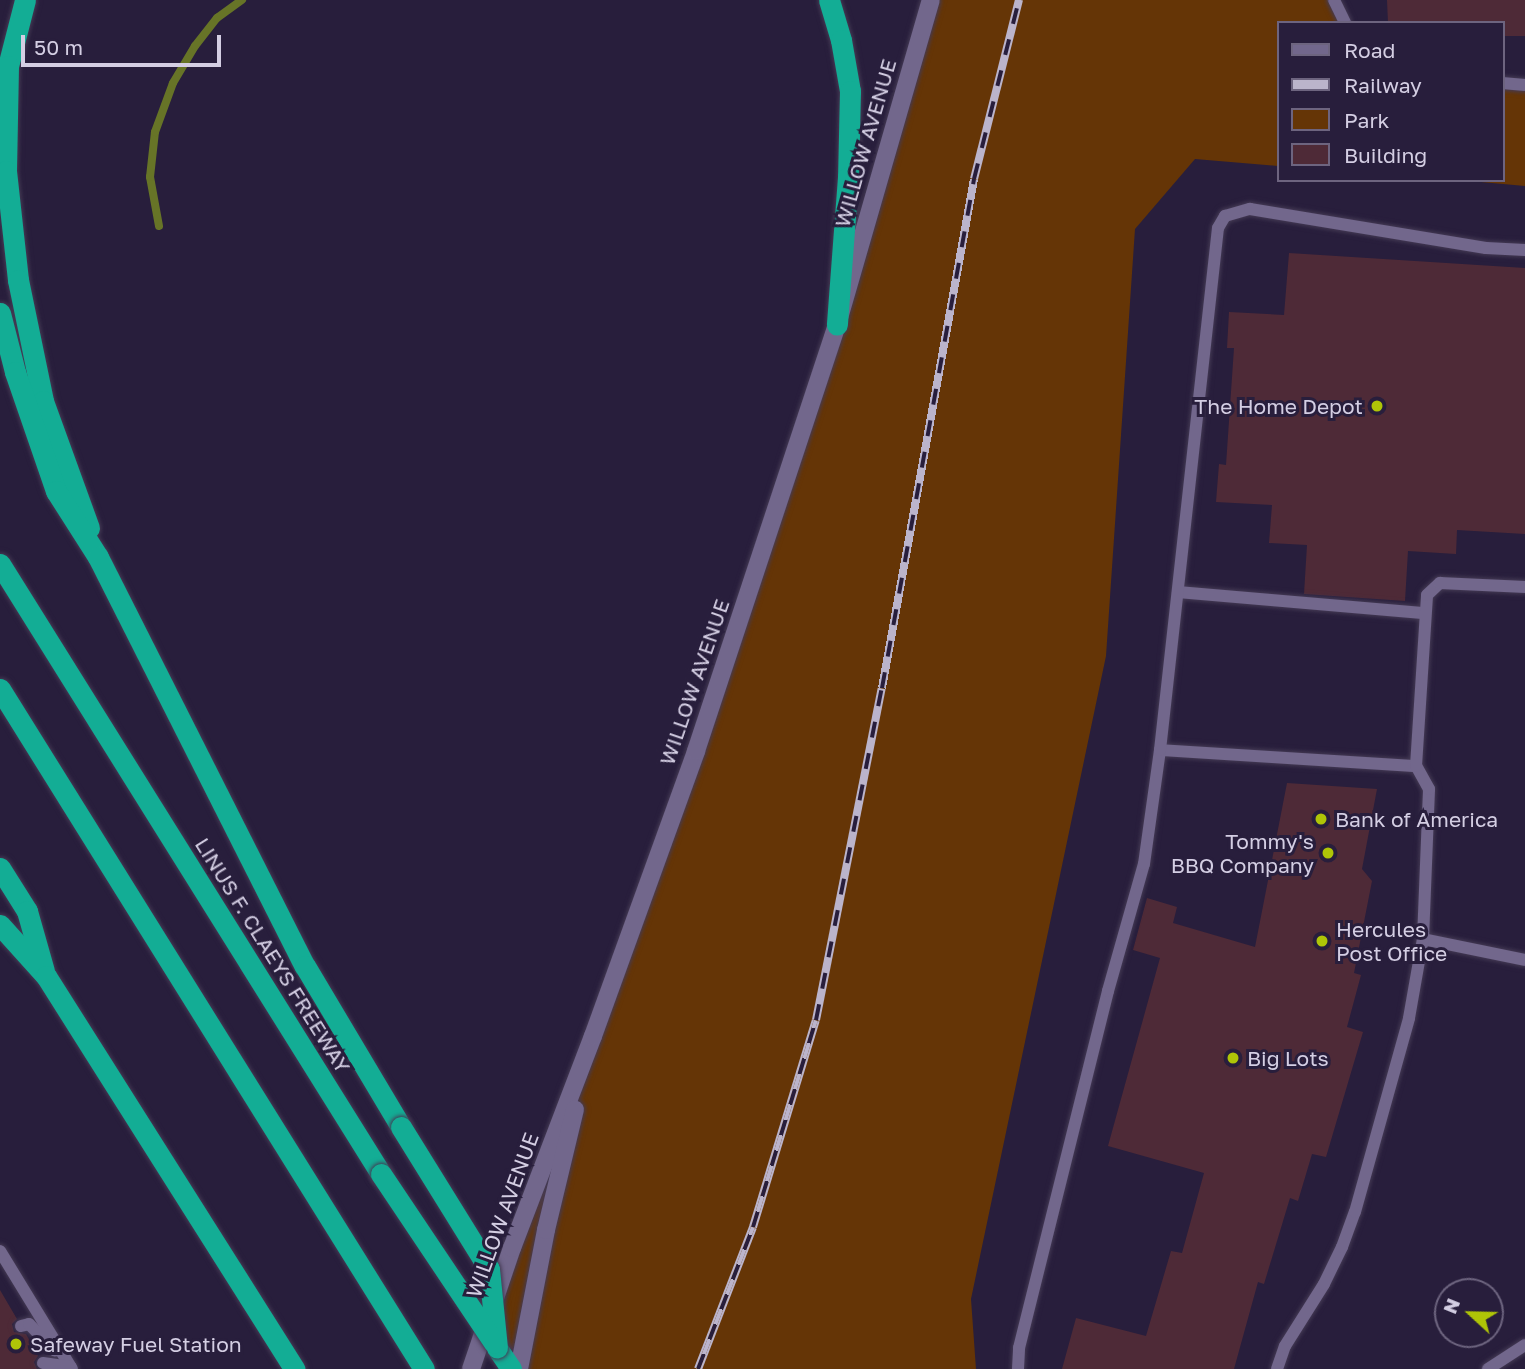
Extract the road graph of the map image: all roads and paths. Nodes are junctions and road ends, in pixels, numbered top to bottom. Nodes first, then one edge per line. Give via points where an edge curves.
1 (25, 0) edge
2 (829, 0) edge
3 (930, 0) edge
4 (1334, 0) edge
5 (1344, 21) edge
6 (1504, 83) edge
7 (1525, 85) edge
8 (1525, 250) edge
9 (0, 313) edge
10 (837, 325) junction
11 (98, 557) junction
12 (0, 564) edge
13 (1525, 587) edge
14 (1178, 592) junction
15 (1425, 613) junction
16 (0, 689) edge
17 (1160, 750) junction
18 (1416, 766) junction
19 (0, 868) edge
20 (0, 925) edge
21 (1423, 939) junction
22 (1525, 960) edge
23 (46, 976) junction
24 (593, 1036) junction
25 (0, 1251) edge
26 (21, 1326) dead end
27 (1525, 1345) edge
28 (497, 1348) junction
29 (43, 1363) dead end
30 (293, 1368) edge
31 (71, 1369) edge
32 (425, 1369) edge
33 (471, 1369) edge
34 (511, 1369) edge
35 (519, 1369) edge
36 (1018, 1369) edge
37 (1277, 1369) edge
38 (1488, 1369) edge

1 - 11 highway via 8,66 6,171 18,280 43,401
2 - 10 highway via 850,92
3 - 10 street, WILLOW AVENUE
4 - 5 lane
6 - 7 lane
8 - 14 lane via 1486,248 1250,209 1225,216 1218,228
9 - 11 highway via 56,491
10 - 24 street, WILLOW AVENUE via 696,751
11 - 28 highway, bridge via 299,956 489,1269
12 - 28 highway, LINUS F. CLAEYS FREEWAY, bridge via 381,1174
13 - 15 lane via 1440,583 1427,595
14 - 15 lane
14 - 17 lane
15 - 18 lane
16 - 32 highway
17 - 18 lane
17 - 36 lane via 1144,863 1019,1348
18 - 21 lane via 1429,789
19 - 23 highway via 27,911
20 - 23 highway
21 - 22 lane
21 - 37 lane via 1409,1018 1355,1212 1324,1284 1284,1346
23 - 30 highway
24 - 33 street, WILLOW AVENUE
24 - 35 street via 546,1230
25 - 31 lane
26 - 31 lane via 29,1324
27 - 38 lane
28 - 34 highway, LINUS F. CLAEYS FREEWAY
29 - 31 lane

